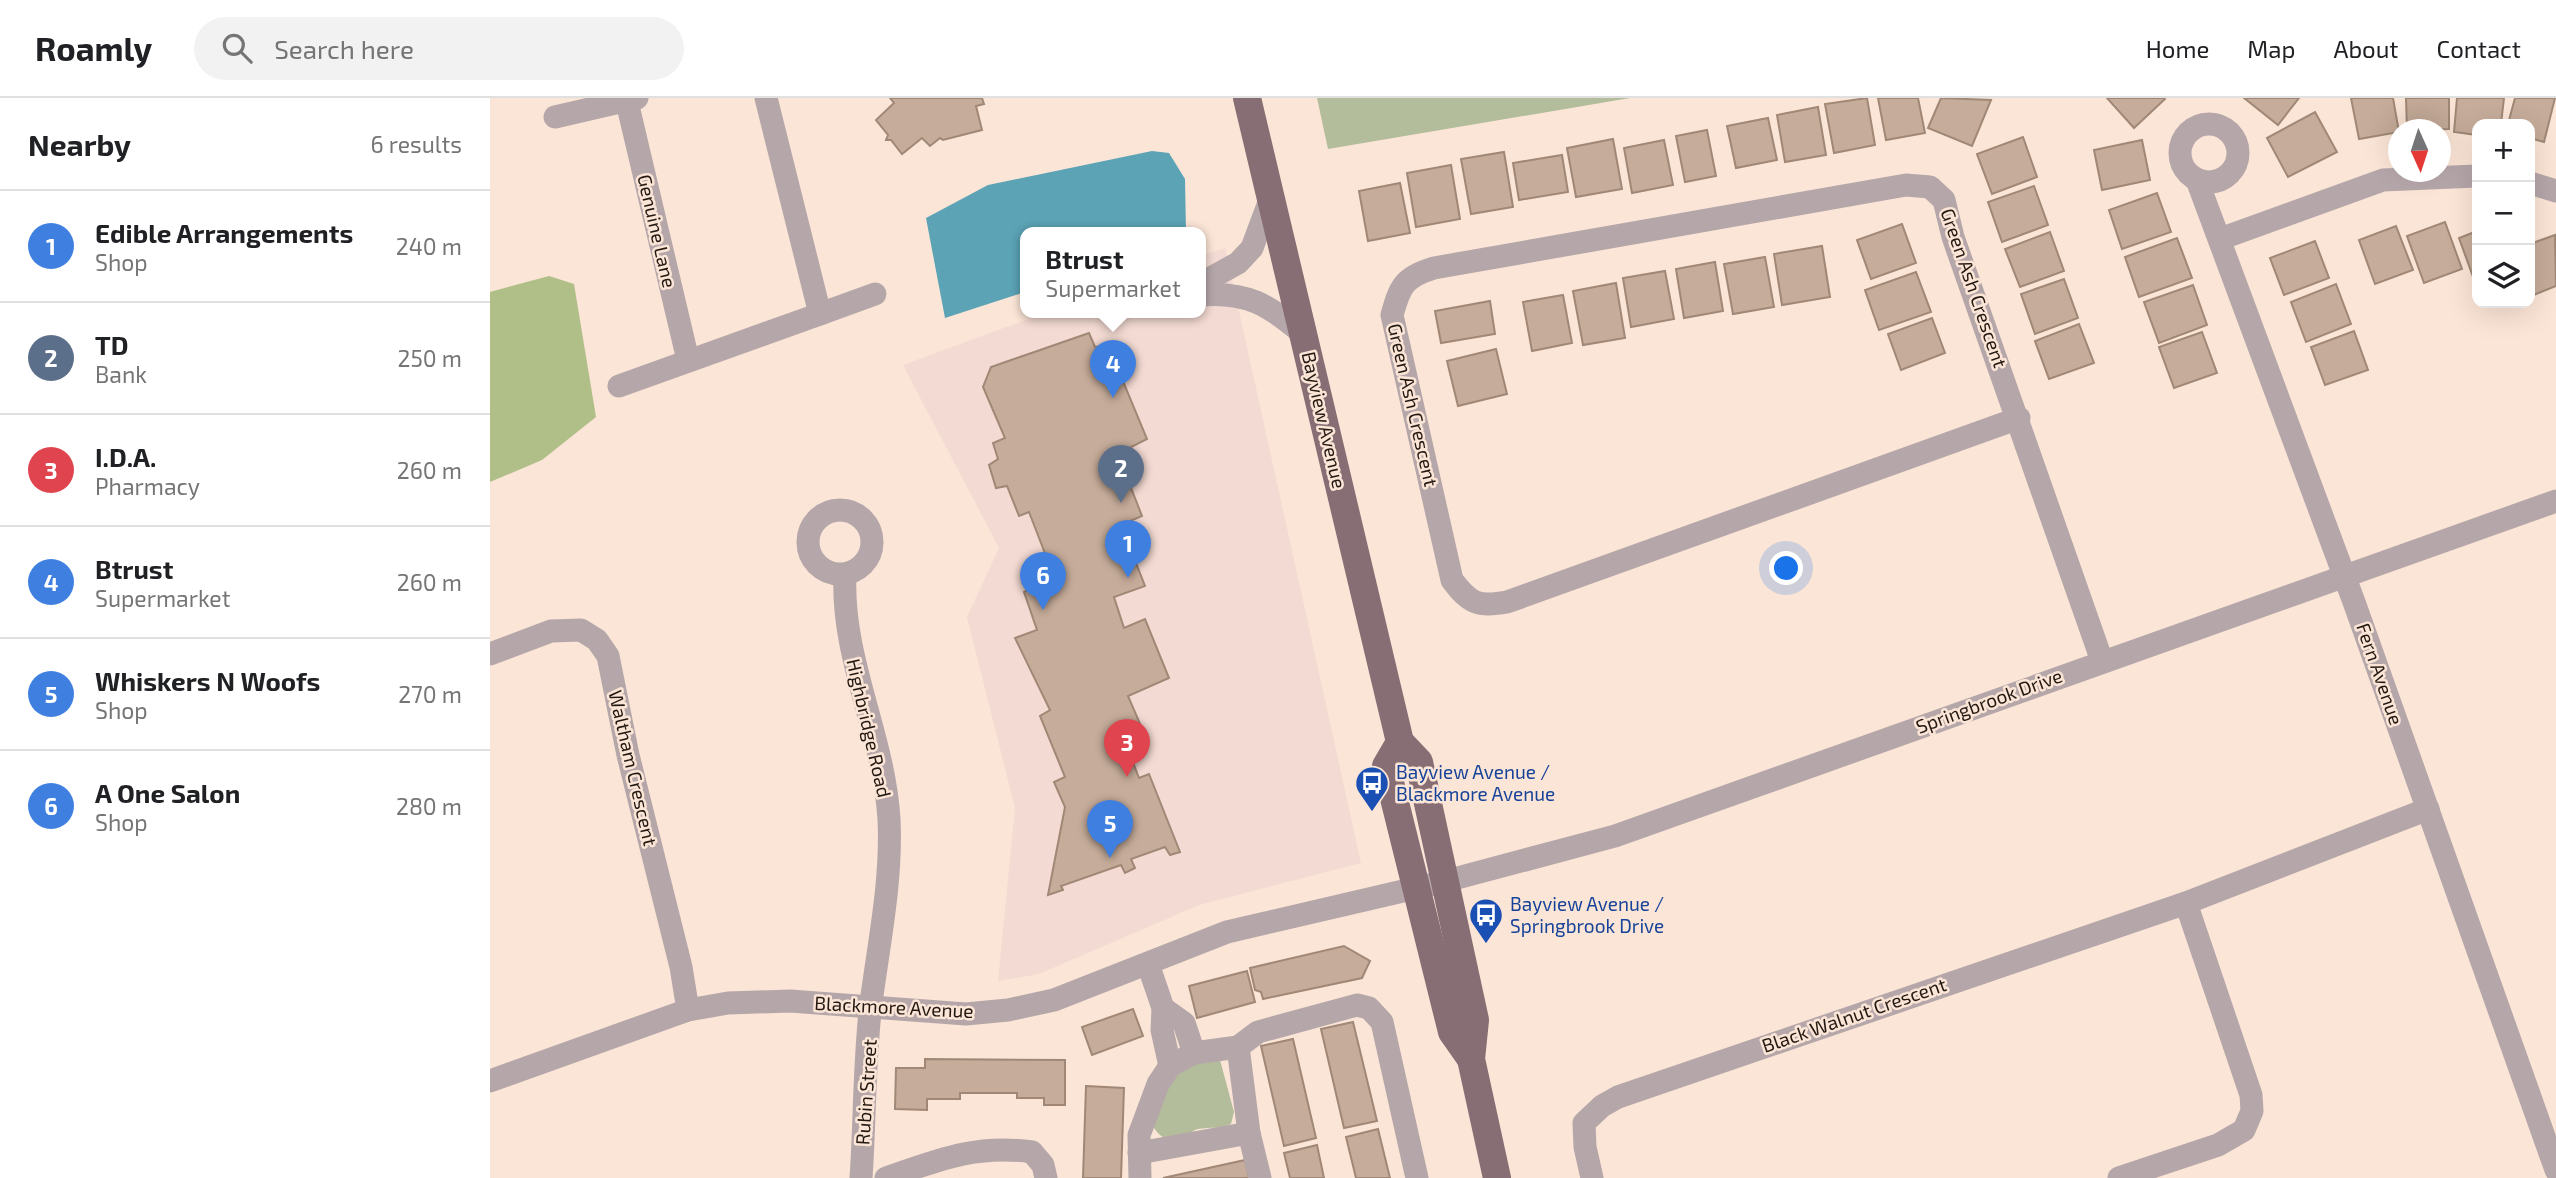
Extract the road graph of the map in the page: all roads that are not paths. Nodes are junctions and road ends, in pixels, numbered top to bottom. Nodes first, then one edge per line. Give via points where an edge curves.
1 (766, 98) edge
2 (1247, 98) edge
3 (632, 100) edge
4 (555, 117) dead end
5 (2472, 176) edge
6 (2197, 180) dead end
7 (2535, 185) edge
8 (2556, 191) edge
9 (1271, 197) junction
10 (2220, 239) junction
11 (1206, 281) edge
12 (875, 293) dead end
13 (1206, 295) edge
14 (820, 314) junction
15 (1303, 334) junction
16 (688, 360) junction
17 (619, 386) dead end
18 (2018, 418) junction
19 (2556, 501) edge
20 (845, 574) dead end
21 (2344, 575) junction
22 (490, 654) edge
23 (2102, 661) junction
24 (1400, 742) junction
25 (2428, 809) junction
26 (1446, 881) junction
27 (1417, 886) junction
28 (2186, 903) junction
29 (1148, 964) junction
30 (871, 1006) junction
31 (1163, 1008) junction
32 (688, 1010) junction
33 (1238, 1047) junction
34 (1194, 1053) junction
35 (1471, 1059) junction
36 (1170, 1066) junction
37 (490, 1081) edge
38 (2549, 1126) edge
39 (1249, 1133) junction
40 (1139, 1153) junction
41 (2556, 1170) edge
42 (861, 1178) edge
43 (886, 1178) edge
44 (1046, 1178) edge
45 (1140, 1178) edge
46 (1261, 1178) edge
47 (1417, 1178) edge
48 (1497, 1178) edge
49 (1592, 1178) edge
50 (2119, 1178) edge

1 - 14 street
2 - 9 main road, Bayview Avenue
3 - 4 street, Genuine Lane
3 - 16 street, Genuine Lane
5 - 10 street via 2383,180
6 - 10 street, Fern Avenue
7 - 8 street
9 - 11 street via 1252,248
9 - 15 main road, Bayview Avenue
10 - 21 street, Fern Avenue
12 - 14 street
13 - 15 street via 1245,296 1276,311
14 - 16 street
15 - 24 main road, Bayview Avenue
16 - 17 street
18 - 18 street, Green Ash Crescent via 1944,200 1930,187 1906,185 1434,268 1414,274 1400,288 1392,315 1452,580 1464,596 1483,606 1507,602
18 - 23 street, Green Ash Crescent
19 - 21 street, Springbrook Drive
20 - 30 street, Highbridge Road via 848,635 889,820 886,903
21 - 23 street, Springbrook Drive
21 - 25 street, Fern Avenue
22 - 32 street, Waltham Crescent via 551,631 581,630 597,640 608,656
23 - 26 street, Springbrook Drive via 1615,836
24 - 26 main road, Bayview Avenue via 1419,762
24 - 27 main road, Bayview Avenue via 1386,766
25 - 28 street, Black Walnut Crescent
25 - 38 street, Fern Avenue
26 - 27 street, Springbrook Drive
26 - 35 main road, Bayview Avenue via 1475,1020
27 - 29 street, Blackmore Avenue via 1227,932
27 - 35 main road, Bayview Avenue via 1452,1032
28 - 49 street, Black Walnut Crescent via 1618,1097 1584,1123
28 - 50 street via 2251,1095 2252,1111 2244,1130 2218,1145
29 - 30 street, Blackmore Avenue via 1054,1000 1009,1010 965,1014
29 - 31 street
30 - 32 street, Blackmore Avenue via 790,1001
30 - 42 street, Rubin Street
31 - 34 street via 1184,1023
31 - 36 street
32 - 37 street, Blackmore Avenue
33 - 34 street
33 - 39 street
33 - 47 street via 1258,1032 1357,1006 1369,1008 1382,1022
34 - 36 street
35 - 48 main road, Bayview Avenue
36 - 40 street via 1146,1110
38 - 41 street, Fern Avenue
39 - 40 street
39 - 46 street
40 - 45 street
43 - 44 street via 964,1151 989,1148 1032,1152 1043,1165

